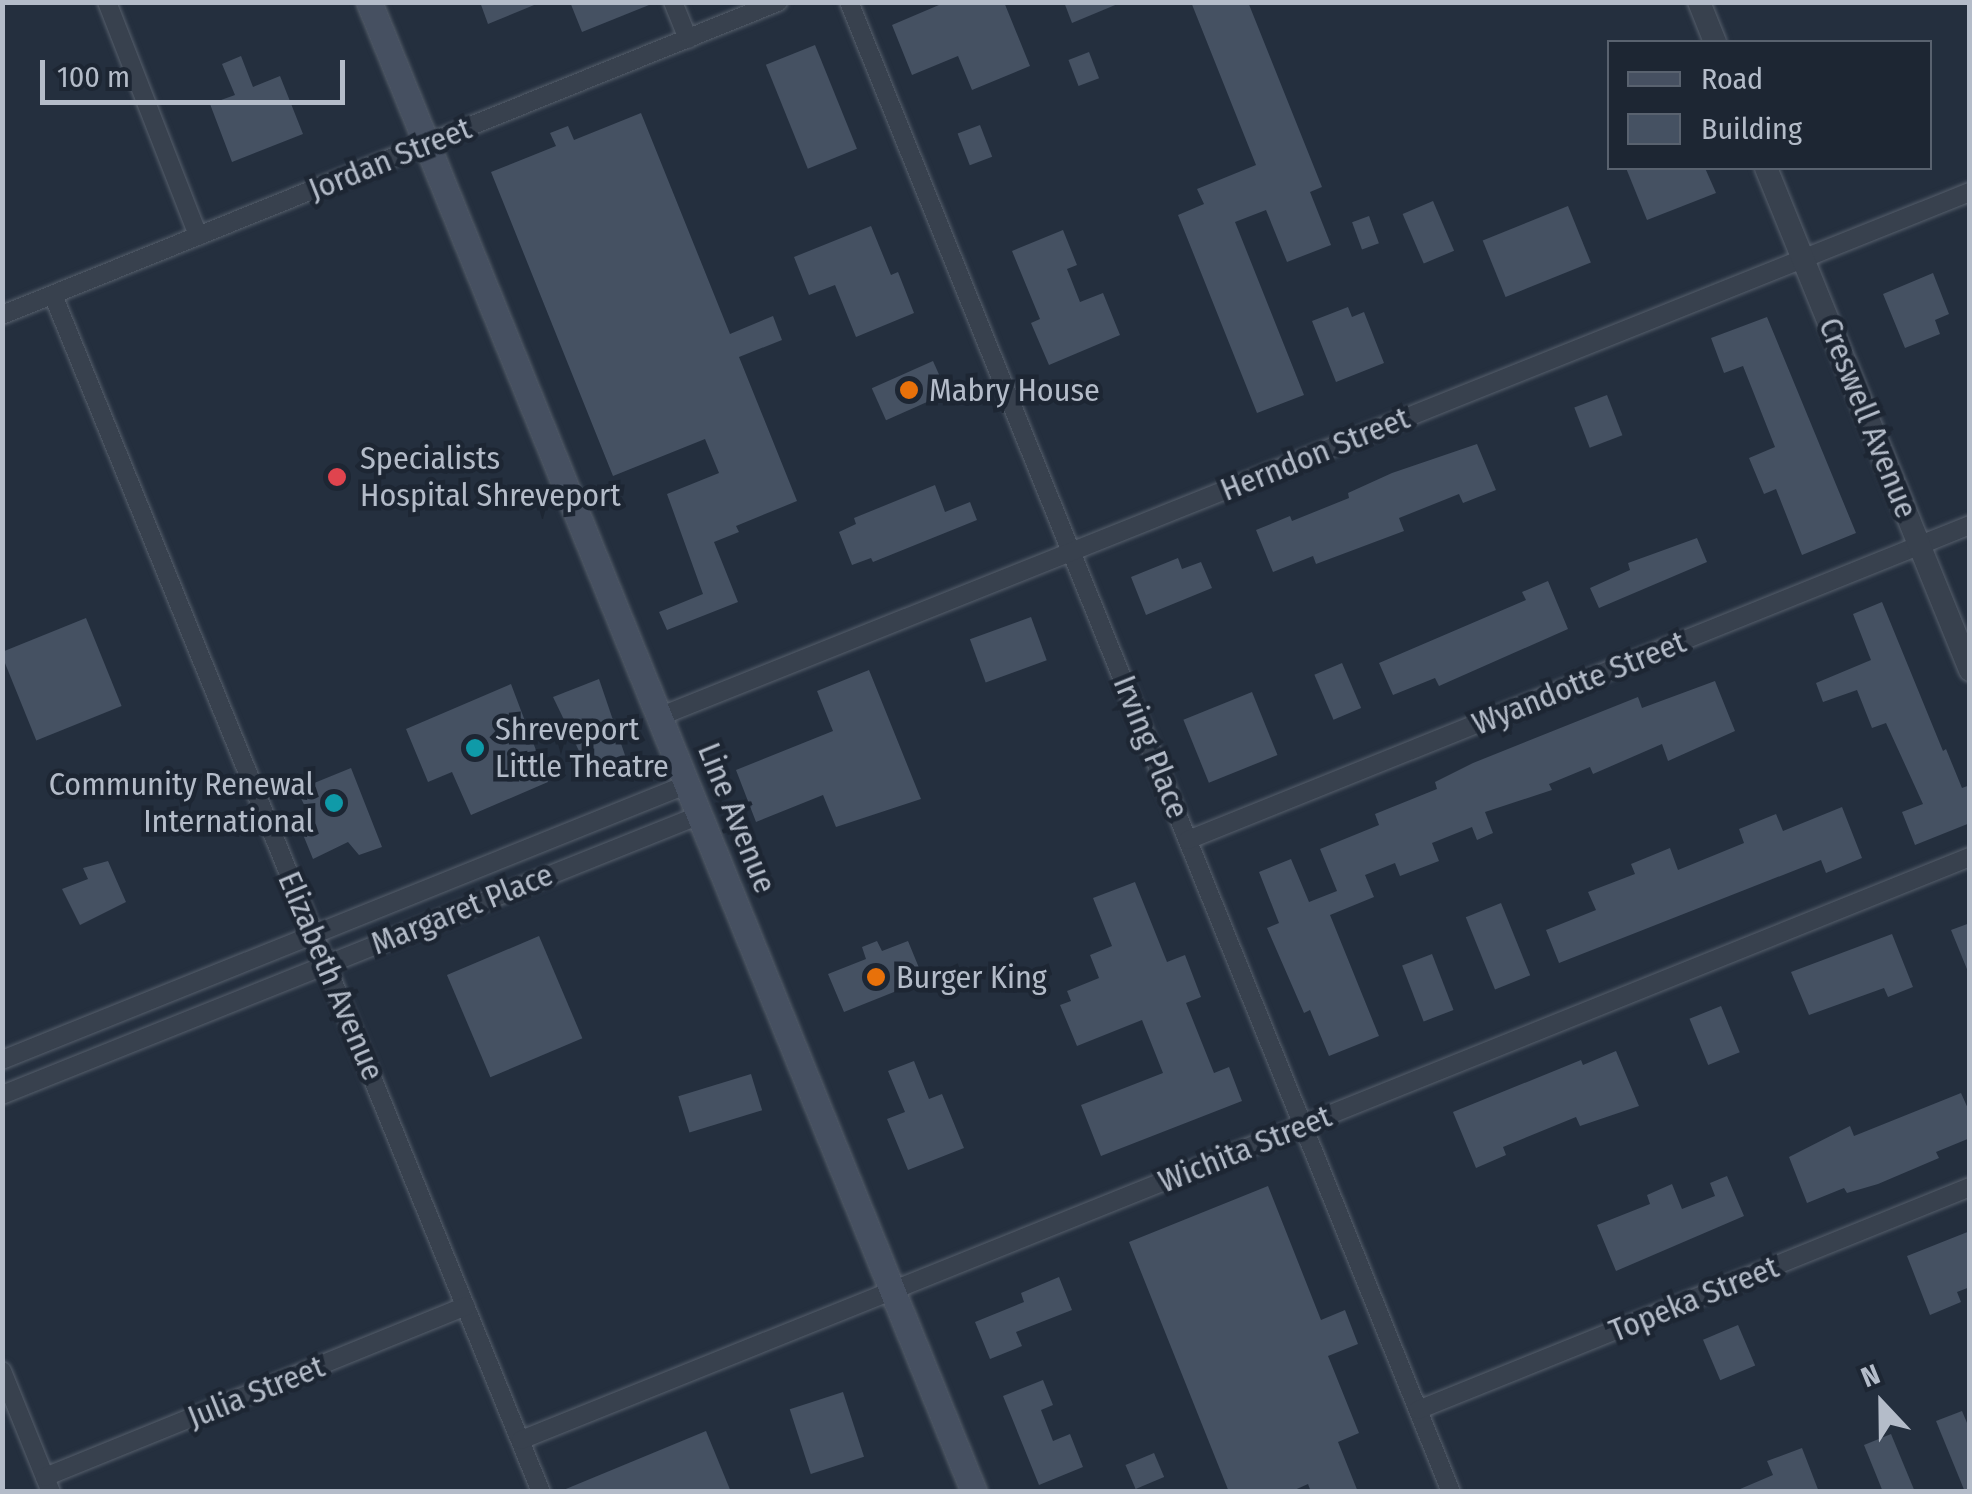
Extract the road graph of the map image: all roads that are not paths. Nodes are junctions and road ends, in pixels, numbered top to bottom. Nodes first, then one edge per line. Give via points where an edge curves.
1 (106, 2) edge
2 (369, 2) edge
3 (673, 2) edge
4 (778, 2) edge
5 (850, 2) edge
6 (1699, 2) edge
7 (688, 39) junction
8 (1715, 40) edge
9 (426, 144) junction
10 (1767, 170) edge
11 (1970, 192) edge
12 (198, 236) junction
13 (1803, 258) junction
14 (53, 295) junction
15 (2, 315) edge
16 (1970, 525) edge
17 (1919, 545) junction
18 (1071, 552) junction
19 (1970, 670) edge
20 (661, 716) junction
21 (688, 784) junction
22 (700, 814) junction
23 (1188, 840) junction
24 (1970, 857) edge
25 (312, 934) junction
26 (326, 964) junction
27 (2, 1060) edge
28 (2, 1095) edge
29 (1303, 1126) junction
30 (1970, 1187) edge
31 (893, 1291) junction
32 (466, 1306) junction
33 (2, 1372) edge
34 (1418, 1410) junction
35 (521, 1440) junction
36 (48, 1484) edge
37 (541, 1492) edge
38 (974, 1492) edge
39 (1451, 1492) edge

1 - 12 street
2 - 9 main road, Line Avenue
3 - 7 street
4 - 7 street, Jordan Street
5 - 18 street, Irving Place
6 - 8 street
7 - 9 street, Jordan Street
9 - 12 street, Jordan Street
9 - 20 main road, Line Avenue
10 - 13 street, Creswell Avenue
11 - 13 street, Herndon Street
12 - 14 street, Jordan Street
13 - 17 street, Creswell Avenue
13 - 18 street, Herndon Street
14 - 15 street, Jordan Street
14 - 25 street, Elizabeth Avenue
16 - 17 street, Wyandotte Street
17 - 19 street, Creswell Avenue
17 - 23 street, Wyandotte Street
18 - 20 street, Herndon Street
18 - 23 street, Irving Place
20 - 21 main road, Line Avenue
21 - 22 main road, Line Avenue
21 - 25 street, Margaret Place
22 - 26 street, Margaret Place
22 - 31 main road, Line Avenue
23 - 29 street, Irving Place
24 - 29 street, Wichita Street
25 - 26 street, Elizabeth Avenue
25 - 27 street, Margaret Place
26 - 28 street, Margaret Place
26 - 32 street, Elizabeth Avenue
29 - 31 street, Wichita Street
29 - 34 street, Irving Place
30 - 34 street, Topeka Street
31 - 35 street, Wichita Street
31 - 38 main road, Line Avenue
32 - 35 street, Elizabeth Avenue
32 - 36 street, Julia Street
33 - 36 street
34 - 39 street, Irving Place
35 - 37 street, Elizabeth Avenue

